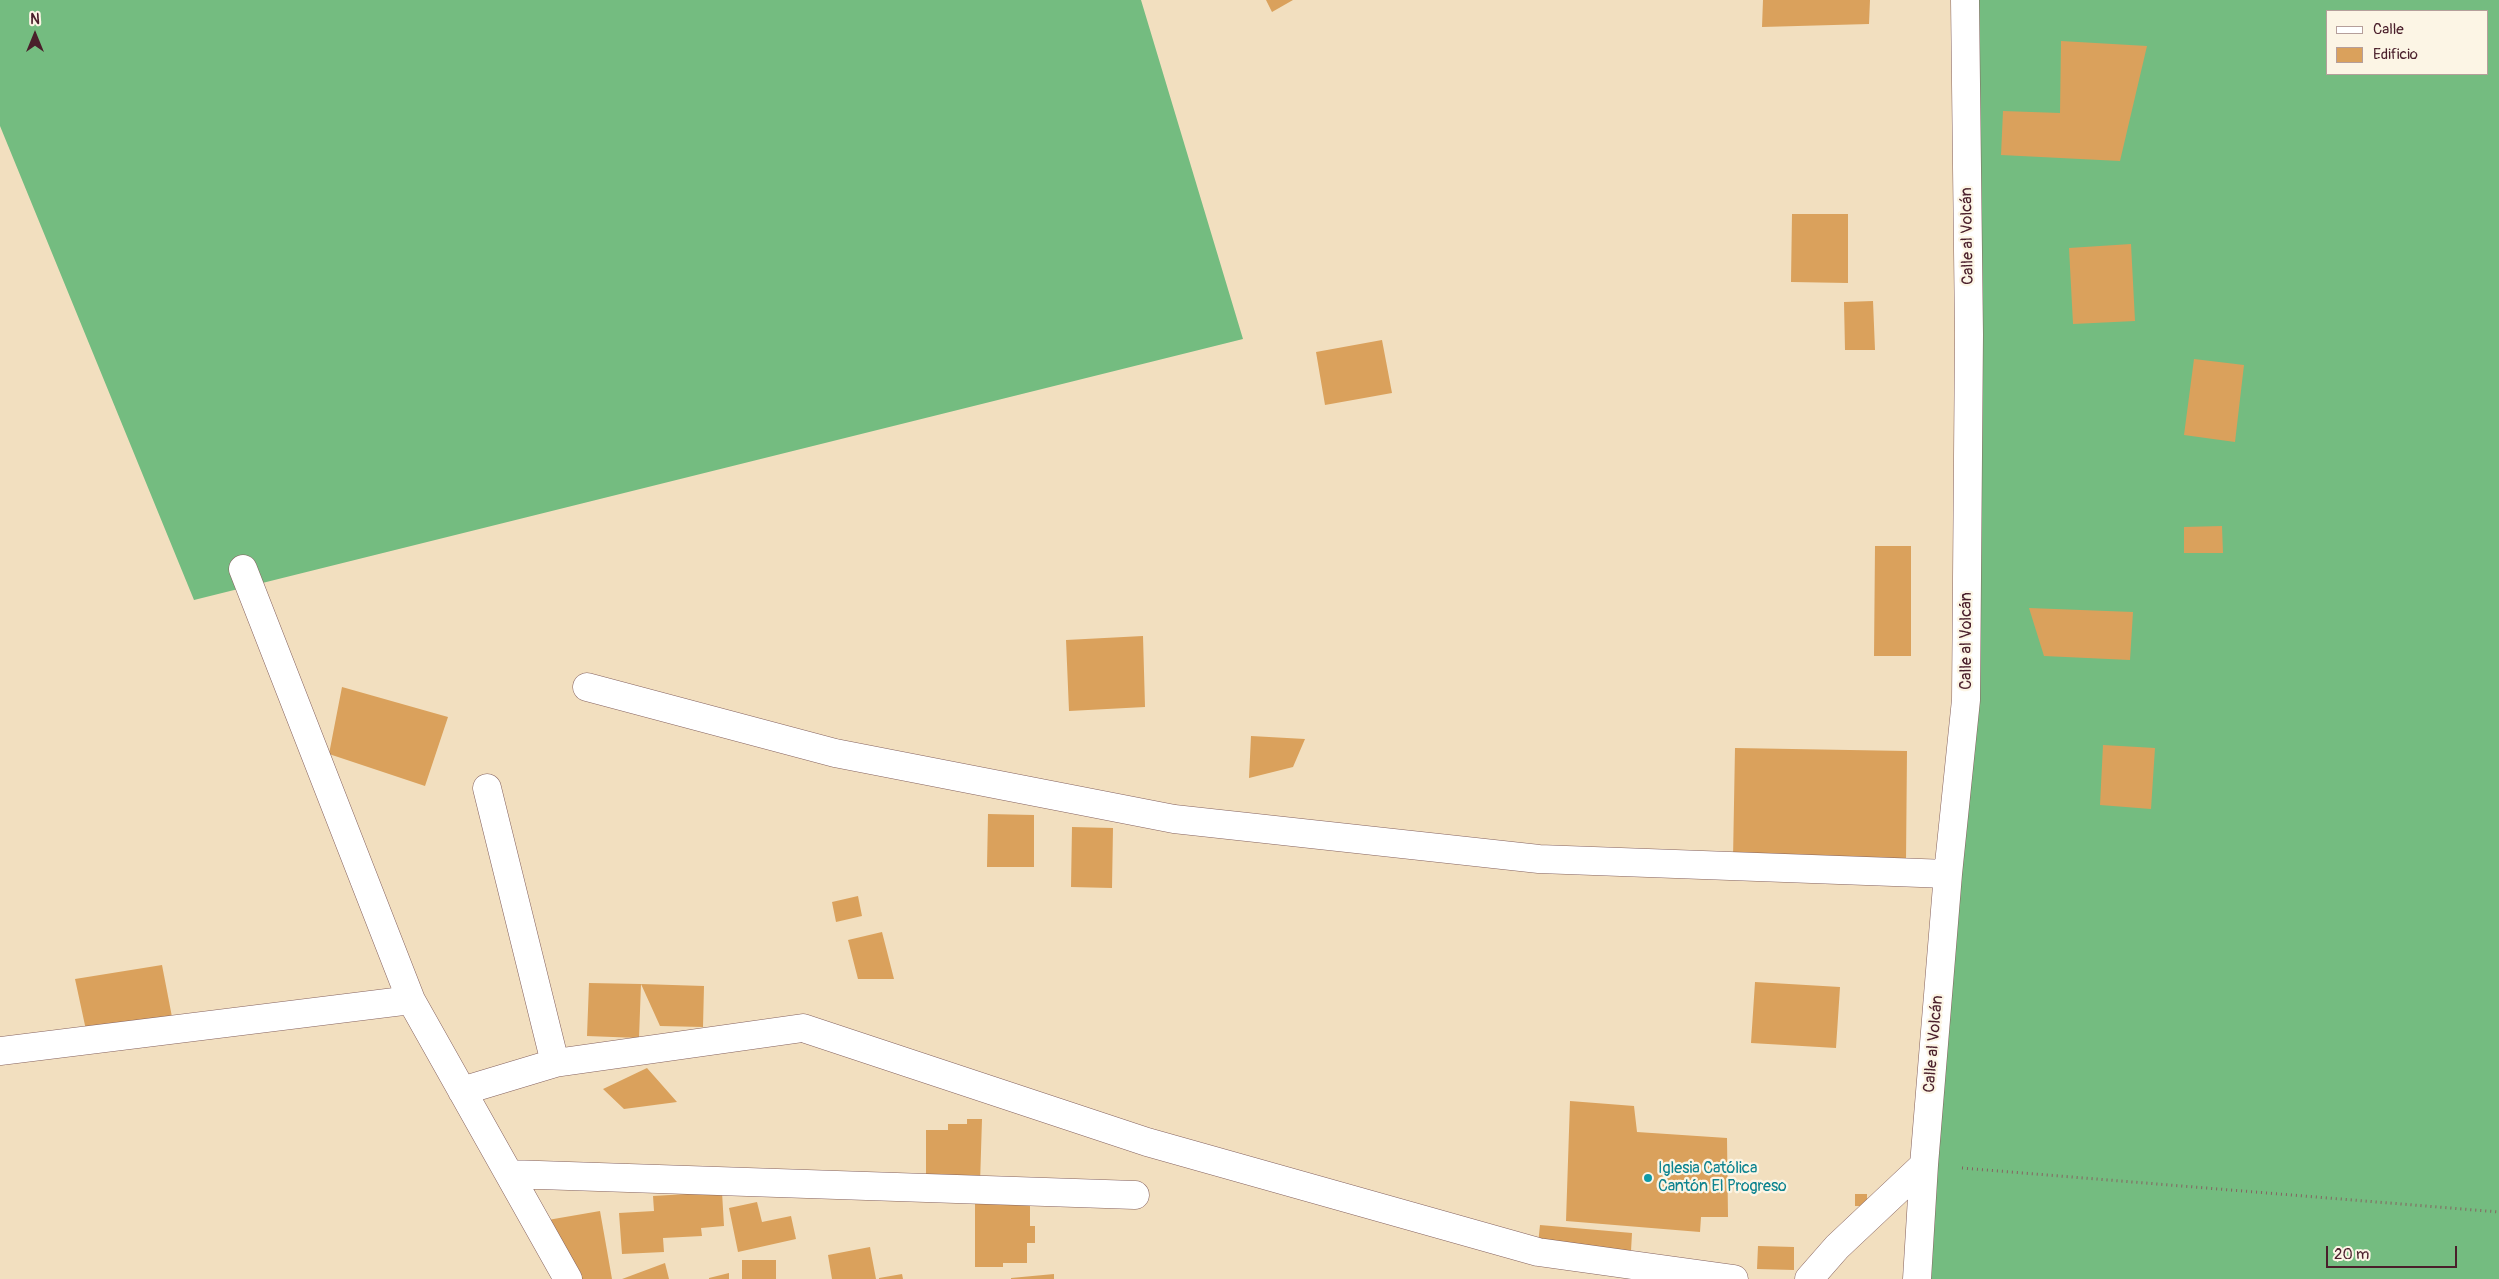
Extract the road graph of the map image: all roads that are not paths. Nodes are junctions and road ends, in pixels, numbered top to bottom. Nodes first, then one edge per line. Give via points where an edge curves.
1 (1965, 0) edge
2 (244, 569) dead end
3 (587, 687) dead end
4 (486, 788) dead end
5 (1948, 874) junction
6 (411, 1000) junction
7 (0, 1051) edge
8 (555, 1063) junction
9 (462, 1091) junction
10 (1924, 1165) junction
11 (509, 1174) junction
12 (1135, 1195) dead end
13 (568, 1279) edge
14 (1734, 1279) edge
15 (1809, 1279) edge
16 (1917, 1279) edge

1 - 5 street, Calle al Volcán via 1969,325 1966,700
2 - 6 street
3 - 5 street via 836,753 1174,818 1539,858
4 - 8 street
5 - 10 street, Calle al Volcán
6 - 7 street
6 - 9 street
8 - 9 street
8 - 14 street via 803,1028 1148,1142 1538,1252
9 - 11 street
10 - 15 street via 1837,1247
10 - 16 street, Calle al Volcán
11 - 12 street
11 - 13 street

